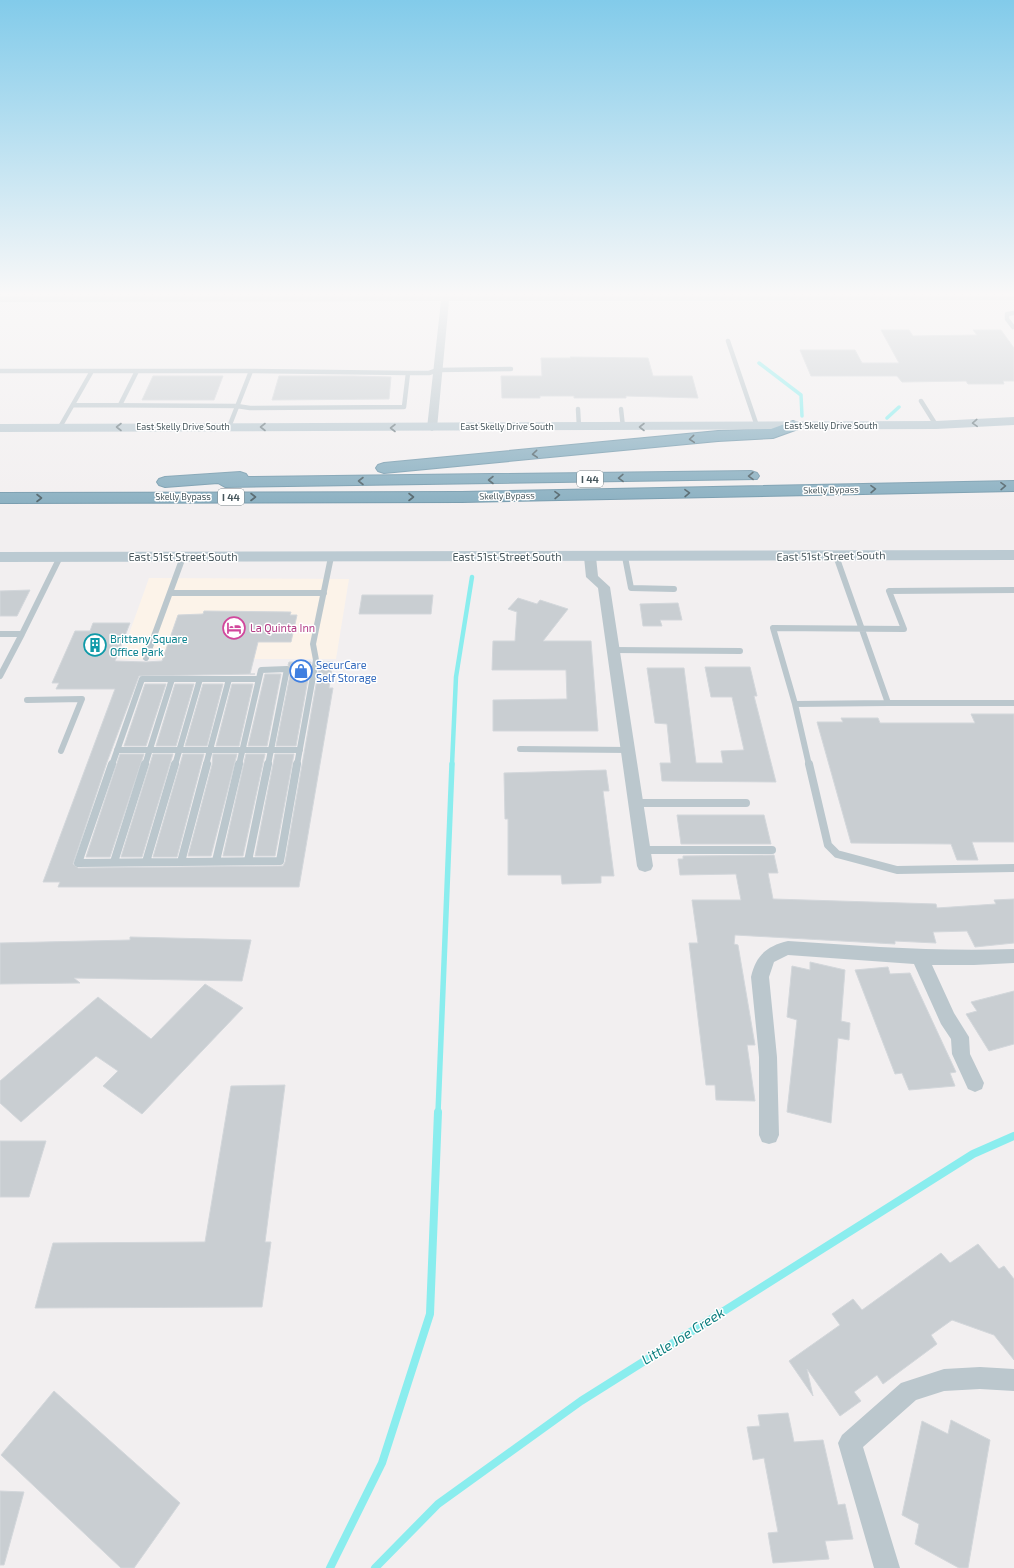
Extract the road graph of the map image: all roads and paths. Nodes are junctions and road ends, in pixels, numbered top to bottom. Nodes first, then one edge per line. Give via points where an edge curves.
1 (498, 369) edge
2 (738, 369) edge
3 (438, 370) junction
4 (0, 371) edge
5 (92, 371) junction
6 (137, 371) junction
7 (251, 371) junction
8 (408, 373) junction
9 (921, 401) dead end
10 (73, 405) junction
11 (120, 405) junction
12 (237, 406) junction
13 (578, 409) dead end
14 (621, 409) dead end
15 (1014, 421) edge
16 (936, 425) junction
17 (757, 426) junction
18 (793, 426) junction
19 (60, 427) junction
20 (229, 427) junction
21 (579, 427) junction
22 (623, 427) junction
23 (0, 428) edge
24 (432, 428) junction
25 (1014, 471) edge
26 (71, 482) dead end
27 (165, 482) junction
28 (1014, 486) edge
29 (0, 498) edge
30 (1014, 555) edge
31 (836, 556) junction
32 (60, 557) junction
33 (183, 557) junction
34 (331, 557) junction
35 (590, 557) junction
36 (625, 557) junction
37 (0, 558) edge
38 (674, 589) dead end
39 (1014, 590) edge
40 (171, 593) junction
41 (324, 593) junction
42 (863, 628) junction
43 (0, 634) edge
44 (22, 634) junction
45 (614, 650) junction
46 (740, 651) dead end
47 (146, 658) dead end
48 (0, 676) edge
49 (200, 678) junction
50 (229, 678) junction
51 (258, 678) junction
52 (172, 679) junction
53 (27, 700) dead end
54 (888, 703) junction
55 (1014, 703) edge
56 (795, 704) junction
57 (520, 749) dead end
58 (61, 750) dead end
59 (117, 750) junction
60 (150, 750) junction
61 (179, 750) junction
62 (210, 750) junction
63 (242, 750) junction
64 (270, 750) junction
65 (300, 750) junction
66 (628, 750) junction
67 (636, 803) junction
68 (746, 803) dead end
69 (642, 850) junction
70 (772, 850) dead end
71 (216, 861) junction
72 (248, 861) junction
73 (114, 862) junction
74 (146, 862) junction
75 (181, 862) junction
76 (645, 866) dead end
77 (1014, 868) edge
78 (1014, 956) edge
79 (920, 957) junction
80 (975, 1083) dead end
81 (769, 1135) dead end
82 (1014, 1380) edge
83 (887, 1568) edge

1 - 3 lane
2 - 17 lane
3 - 8 lane via 429,373
3 - 24 street
4 - 5 lane
5 - 6 lane
5 - 10 lane
6 - 7 lane
6 - 11 lane
7 - 8 lane
7 - 12 lane
8 - 12 lane via 404,407
9 - 16 lane
10 - 11 lane
10 - 19 lane
11 - 12 lane
12 - 20 lane
13 - 21 lane
14 - 22 lane
15 -> 16 main road, East Skelly Drive South
16 - 18 main road, East Skelly Drive South
17 - 18 main road, East Skelly Drive South
17 -> 22 main road, East Skelly Drive South
18 -> 27 highway via 773,433 399,466
20 -> 19 main road, East Skelly Drive South
19 - 23 main road, East Skelly Drive South
24 -> 20 main road, East Skelly Drive South
21 - 22 main road, East Skelly Drive South
21 - 24 main road, East Skelly Drive South
25 -> 27 highway, Skelly Bypass / I 44 via 635,478
26 - 27 highway, Skelly Bypass / I 44
29 -> 28 highway, Skelly Bypass / I 44 via 462,497
30 - 31 main road, East 51st Street South
31 - 36 main road, East 51st Street South
31 - 42 lane
32 - 33 main road, East 51st Street South
32 - 37 main road, East 51st Street South
32 - 44 lane
33 - 34 main road, East 51st Street South
33 - 40 lane
34 - 35 main road, East 51st Street South
34 - 41 lane
35 - 36 main road, East 51st Street South
35 - 45 street via 592,577 604,587
36 - 38 lane via 632,588
39 - 42 lane via 889,591 904,629
40 - 41 lane
40 - 47 lane
41 - 65 lane via 313,644 316,660
42 - 54 lane
42 - 56 lane via 773,628
43 - 44 lane
44 - 48 lane
45 - 46 lane
45 - 66 street
49 - 50 lane
49 - 52 lane
49 - 61 lane
50 - 51 lane
50 - 62 lane
51 - 63 lane
51 - 64 lane via 261,670 287,669
52 - 59 lane via 142,679
52 - 60 lane
53 - 58 lane via 82,699
54 - 55 lane
54 - 56 lane
56 - 77 lane via 828,845 837,854 897,870
57 - 66 lane
59 - 60 lane
59 - 73 lane via 78,863
60 - 61 lane
60 - 73 lane
61 - 62 lane
61 - 74 lane
62 - 63 lane
62 - 75 lane
63 - 64 lane
63 - 71 lane
64 - 65 lane
64 - 72 lane
65 - 72 lane via 280,861
66 - 67 street
67 - 68 lane
67 - 69 street
69 - 70 lane
69 - 76 street
71 - 72 lane
71 - 75 lane
73 - 74 lane
74 - 75 lane
78 - 79 street
79 - 80 street via 947,1018 960,1036 961,1054
79 - 81 street via 788,948 776,950 767,957 762,965 760,977 768,1057
82 - 83 street via 944,1380 909,1391 850,1443

